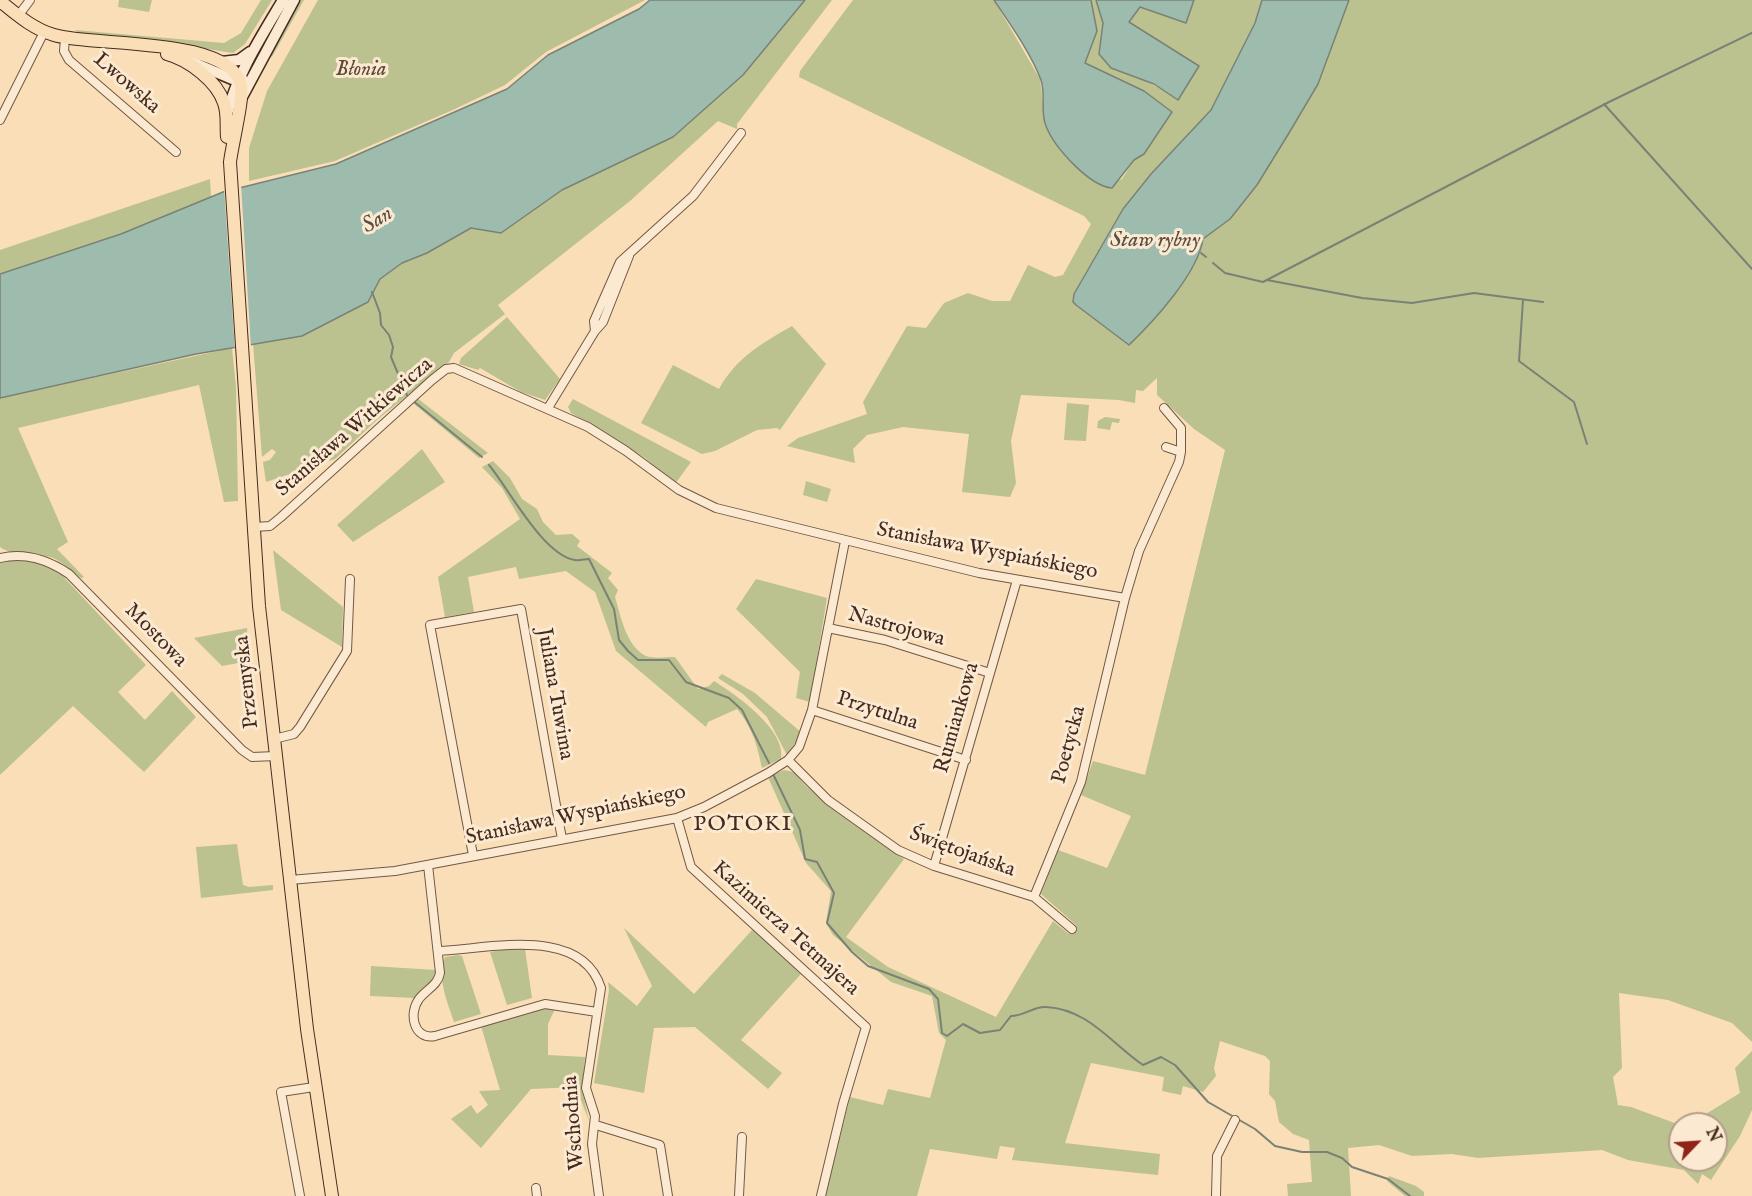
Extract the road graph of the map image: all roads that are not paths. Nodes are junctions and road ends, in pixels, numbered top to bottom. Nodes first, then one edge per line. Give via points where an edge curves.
1 (30, 0) edge
2 (283, 0) edge
3 (294, 0) edge
4 (0, 1) edge
5 (18, 16) junction
6 (44, 32) junction
7 (65, 38) junction
8 (136, 45) junction
9 (253, 50) junction
10 (181, 58) junction
11 (222, 62) junction
12 (257, 67) junction
13 (239, 79) junction
14 (241, 98) junction
15 (227, 115) junction
16 (0, 120) edge
17 (741, 133) dead end
18 (176, 152) dead end
19 (230, 165) junction
20 (548, 408) junction
21 (1164, 408) dead end
22 (1166, 447) dead end
23 (1181, 452) junction
24 (254, 527) junction
25 (845, 541) junction
26 (0, 558) edge
27 (350, 579) dead end
28 (1017, 580) junction
29 (1125, 598) junction
30 (828, 628) junction
31 (990, 673) junction
32 (812, 710) junction
33 (274, 739) junction
34 (276, 756) junction
35 (788, 760) junction
36 (966, 760) junction
37 (677, 818) junction
38 (562, 839) junction
39 (473, 855) junction
40 (428, 865) junction
41 (934, 866) junction
42 (290, 880) junction
43 (1034, 897) junction
44 (1072, 929) dead end
45 (439, 951) junction
46 (597, 1012) junction
47 (314, 1087) junction
48 (1235, 1120) dead end
49 (596, 1125) junction
50 (742, 1137) dead end
51 (300, 1196) edge
52 (332, 1196) edge
53 (599, 1196) edge
54 (668, 1196) edge
55 (739, 1196) edge
56 (821, 1196) edge
57 (1216, 1196) edge

1 - 5 street
2 - 9 main road, Przemyska
3 - 12 main road, Przemyska
4 - 5 main road, Lwowska
5 - 6 main road, Lwowska
6 - 7 main road, Lwowska
6 - 16 street
7 - 8 main road, Lwowska
7 - 18 street, Lwowska via 64,51 69,60
8 - 10 main road, Lwowska
8 - 11 main road, Lwowska via 188,51
9 - 11 main road via 239,60
9 - 13 main road, Przemyska
10 - 13 main road, Lwowska
10 - 15 main road, Lwowska via 213,86
11 - 13 main road, Lwowska
12 - 13 main road
12 - 14 main road, Przemyska
13 - 14 main road
13 - 15 main road, Przemyska
14 - 19 main road, Przemyska
15 - 19 main road, Przemyska
17 - 20 street via 693,196 630,252 603,322
19 - 24 main road, Przemyska
20 - 24 street, Stanisława Witkiewicza via 458,370 446,369 281,518 270,526
20 - 25 street, Stanisława Witkiewicza via 608,439 699,502
21 - 23 street via 1181,428
22 - 23 street
23 - 29 street via 1175,476 1139,551
24 - 33 main road, Przemyska
25 - 28 street, Stanisława Wyspiańskiego
25 - 30 street, Stanisława Wyspiańskiego
26 - 34 street, Mostowa via 35,558 69,574 242,750 252,757
27 - 33 street via 347,651 300,727 294,734
28 - 29 street, Stanisława Wyspiańskiego
28 - 31 street, Rumiankowa
29 - 43 street, Poetycka via 1081,782
30 - 31 street, Nastrojowa via 885,640
30 - 32 street, Stanisława Wyspiańskiego
31 - 36 street, Rumiankowa
32 - 35 street, Stanisława Wyspiańskiego via 806,733
32 - 36 street, Przytulna
33 - 34 main road, Przemyska
34 - 42 main road, Przemyska
35 - 37 street, Stanisława Wyspiańskiego
35 - 41 street, Świętojańska via 810,784 852,818 898,850
36 - 41 street, Rumiankowa
37 - 38 street, Stanisława Wyspiańskiego
37 - 56 street, Kazimierza Tetmajera via 691,867 866,1028
38 - 39 street, Stanisława Wyspiańskiego
38 - 39 street, Juliana Tuwima via 521,609 430,625
39 - 40 street, Stanisława Wyspiańskiego
40 - 42 street, Stanisława Wyspiańskiego
40 - 45 street
41 - 43 street, Świętojańska
42 - 47 main road, Przemyska
43 - 44 street, Świętojańska
45 - 46 street, Wschodnia via 527,943 580,958 590,964 599,981
45 - 46 street via 439,980 417,1004 414,1026 425,1037 544,1004
46 - 49 street, Wschodnia via 586,1088
47 - 51 street via 281,1092
47 - 52 main road, Przemyska
48 - 57 street via 1217,1156
49 - 53 street, Wschodnia via 592,1144
49 - 54 street via 660,1145
50 - 55 street

